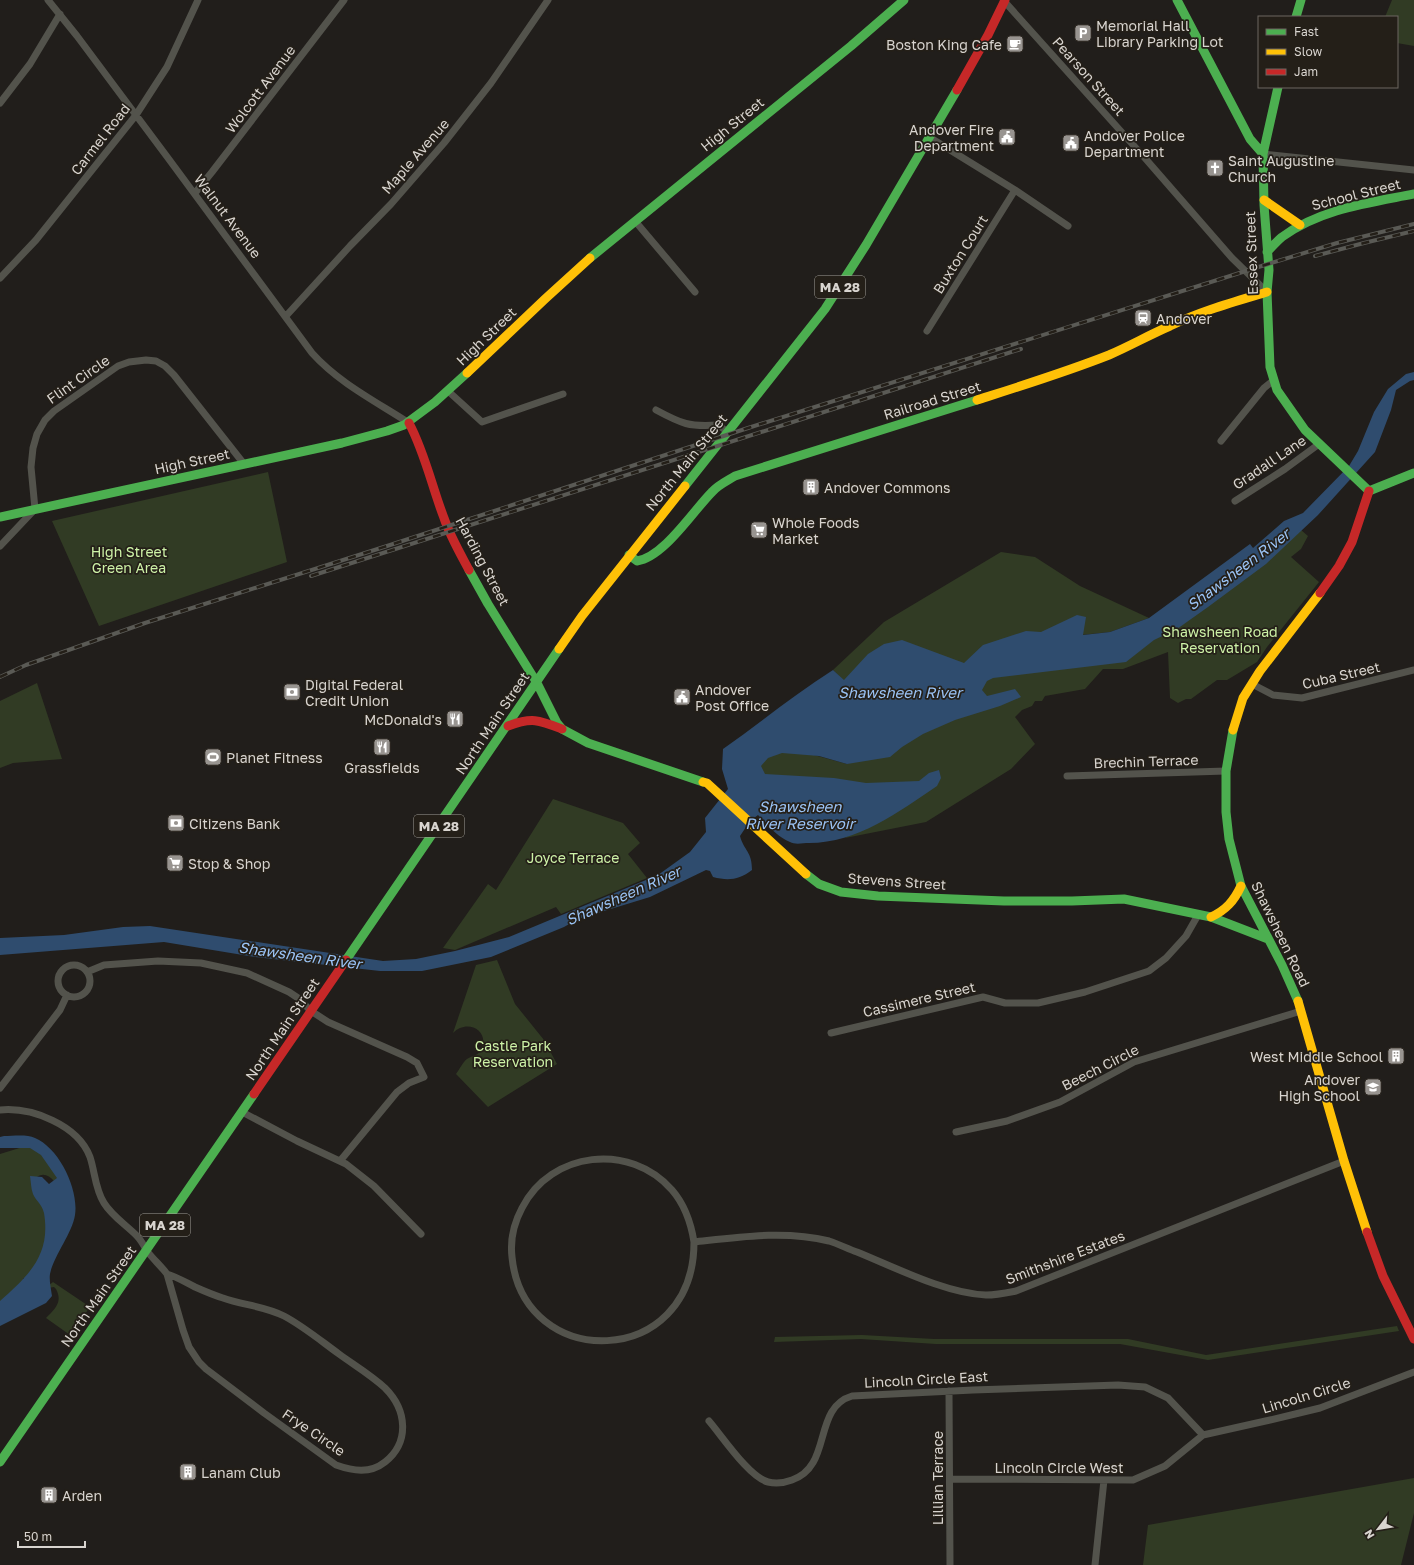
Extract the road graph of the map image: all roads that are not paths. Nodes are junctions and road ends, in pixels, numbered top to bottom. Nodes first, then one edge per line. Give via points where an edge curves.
1 (48, 0) edge
2 (198, 0) edge
3 (344, 0) edge
4 (548, 0) edge
5 (904, 0) edge
6 (1177, 0) edge
7 (1301, 0) edge
8 (1004, 1) edge
9 (60, 14) junction
10 (1296, 16) edge
11 (1278, 88) edge
12 (0, 103) edge
13 (136, 115) junction
14 (929, 136) junction
15 (1263, 154) junction
16 (1414, 170) edge
17 (1015, 190) junction
18 (195, 193) junction
19 (1414, 194) edge
20 (1264, 200) junction
21 (635, 221) junction
22 (1300, 225) junction
23 (1068, 226) dead end
24 (1267, 252) junction
25 (0, 278) edge
26 (695, 292) dead end
27 (1267, 292) junction
28 (286, 316) junction
29 (928, 331) dead end
30 (1274, 380) junction
31 (448, 391) junction
32 (564, 394) dead end
33 (656, 410) dead end
34 (409, 423) junction
35 (731, 429) junction
36 (1221, 441) dead end
37 (1318, 444) junction
38 (244, 464) junction
39 (1414, 473) edge
40 (1369, 491) junction
41 (1235, 501) dead end
42 (35, 509) junction
43 (0, 517) edge
44 (0, 546) edge
45 (629, 555) junction
46 (1414, 670) edge
47 (537, 684) junction
48 (1252, 684) junction
49 (508, 726) junction
50 (562, 730) junction
51 (1226, 771) junction
52 (1067, 776) dead end
53 (1241, 886) junction
54 (1198, 914) junction
55 (1212, 917) junction
56 (1268, 939) junction
57 (87, 972) junction
58 (67, 995) junction
59 (311, 1011) junction
60 (1301, 1011) junction
61 (831, 1033) dead end
62 (0, 1088) edge
63 (0, 1110) edge
64 (242, 1112) junction
65 (956, 1132) dead end
66 (340, 1161) junction
67 (1344, 1161) junction
68 (421, 1234) dead end
69 (694, 1242) junction
70 (148, 1251) junction
71 (167, 1274) junction
72 (1414, 1339) edge
73 (1414, 1372) edge
74 (949, 1391) junction
75 (710, 1421) dead end
76 (1203, 1435) junction
77 (0, 1462) edge
78 (950, 1479) junction
79 (1104, 1480) junction
80 (950, 1565) edge
81 (1095, 1565) edge

1 - 9 street, Walnut Avenue
2 - 13 street, Carmel Road via 167,67
3 - 18 street, Wolcott Avenue
4 - 28 street, Maple Avenue via 495,77 444,143 391,204
5 - 21 main road, High Street via 852,46
6 - 15 main road via 1250,139
7 - 10 main road
8 - 14 main road, North Main Street / MA 28
8 - 27 street, Pearson Street via 1232,258
9 - 12 street via 30,64
9 - 13 street, Walnut Avenue
11 - 15 main road, Essex Street
13 - 18 street, Walnut Avenue
13 - 25 street, Carmel Road via 36,240
14 - 17 street
14 - 35 main road, North Main Street / MA 28 via 829,303
15 - 16 street
15 - 20 main road, Essex Street
17 - 23 street
17 - 29 street, Buxton Court
18 - 28 street, Walnut Avenue
19 - 22 main road, School Street via 1356,206
20 - 22 main road
20 - 24 main road, Essex Street
21 - 26 street
21 - 31 main road, High Street via 548,296
22 - 24 main road, School Street via 1274,243
24 - 27 main road, Essex Street
27 - 30 main road, Essex Street via 1268,351
27 - 45 main road, Railroad Street via 1192,315 1109,355 1036,382 735,476 716,489 669,541 650,557 636,561
28 - 34 street, Walnut Avenue via 312,353 333,374
30 - 36 street via 1264,388
30 - 37 main road, Essex Street via 1289,409
31 - 32 street via 482,422
31 - 34 main road, High Street
33 - 35 street via 679,422 698,426 718,425
34 - 38 main road, High Street via 342,443
34 - 47 main road, Harding Street via 456,546
35 - 45 main road, North Main Street / MA 28
37 - 40 main road, Essex Street
37 - 41 street, Gradall Lane
38 - 42 main road, High Street
38 - 42 street, Flint Circle via 165,366 146,360 129,362 118,366 45,420 33,448
39 - 40 main road
40 - 48 main road, Shawsheen Road via 1352,542 1339,566
42 - 43 main road, High Street
42 - 44 street
45 - 47 main road, North Main Street / MA 28 via 582,616
46 - 48 street, Cuba Street via 1302,698 1273,695
47 - 49 main road, North Main Street / MA 28
47 - 50 main road
48 - 51 main road, Shawsheen Road via 1236,717
49 - 50 main road, Stevens Street via 530,719
49 - 59 main road, North Main Street / MA 28
50 - 54 main road, Stevens Street via 588,743 707,783 806,874 819,884 840,892 1004,901 1072,902 1124,899
51 - 52 street, Brechin Terrace
51 - 53 main road, Shawsheen Road via 1226,812
53 - 55 main road via 1227,909
53 - 56 main road, Shawsheen Road
54 - 55 main road, Stevens Street
54 - 61 street, Cassimere Street via 1186,936 1166,958 1148,971 1115,983 1038,1003 1004,1003 983,997
55 - 56 main road, Stevens Street
56 - 60 main road, Shawsheen Road via 1291,983
57 - 58 street via 90,984 85,992 77,996
57 - 58 street via 77,965 63,969 58,977 58,983 62,992
57 - 59 street via 104,965 158,961 217,966 268,981 293,995
58 - 62 street via 60,1010
59 - 64 main road, North Main Street / MA 28
59 - 66 street via 328,1022 407,1057 417,1063 424,1076 397,1092
60 - 65 street, Beech Circle via 1134,1062 1060,1102 1007,1121
60 - 67 main road, Shawsheen Road
63 - 70 street, Frye Circle via 48,1118 75,1136 88,1151 98,1190 105,1204
64 - 66 street
64 - 70 main road, North Main Street / MA 28
66 - 68 street via 374,1186
67 - 69 street, Smithshire Estates via 1016,1291 1000,1294 986,1295 952,1289 830,1241 762,1235
67 - 72 main road, Shawsheen Road via 1383,1276
69 - 69 street via 690,1278 673,1309 651,1328 610,1341 596,1341 568,1334 543,1319 522,1291 512,1256 516,1221 525,1201 534,1190 562,1168 596,1158 631,1163 662,1180 680,1202 689,1221
70 - 71 street, Frye Circle
70 - 77 main road, North Main Street / MA 28
71 - 71 street, Frye Circle via 183,1330 194,1355 206,1369 264,1413 336,1465 346,1468 359,1471 373,1469 398,1448 403,1428 399,1411 388,1392 374,1379 283,1316 224,1299
73 - 76 street, Lincoln Circle via 1320,1408
74 - 75 street, Lincoln Circle East via 852,1396 842,1400 834,1406 813,1464 804,1474 783,1483 767,1482 754,1474
74 - 76 street, Lincoln Circle East via 1118,1385 1144,1387 1168,1398
74 - 78 street, Lillian Terrace
76 - 79 street, Lincoln Circle West via 1165,1466 1133,1480
78 - 79 street, Lincoln Circle West
78 - 80 street, Lillian Terrace
79 - 81 street

